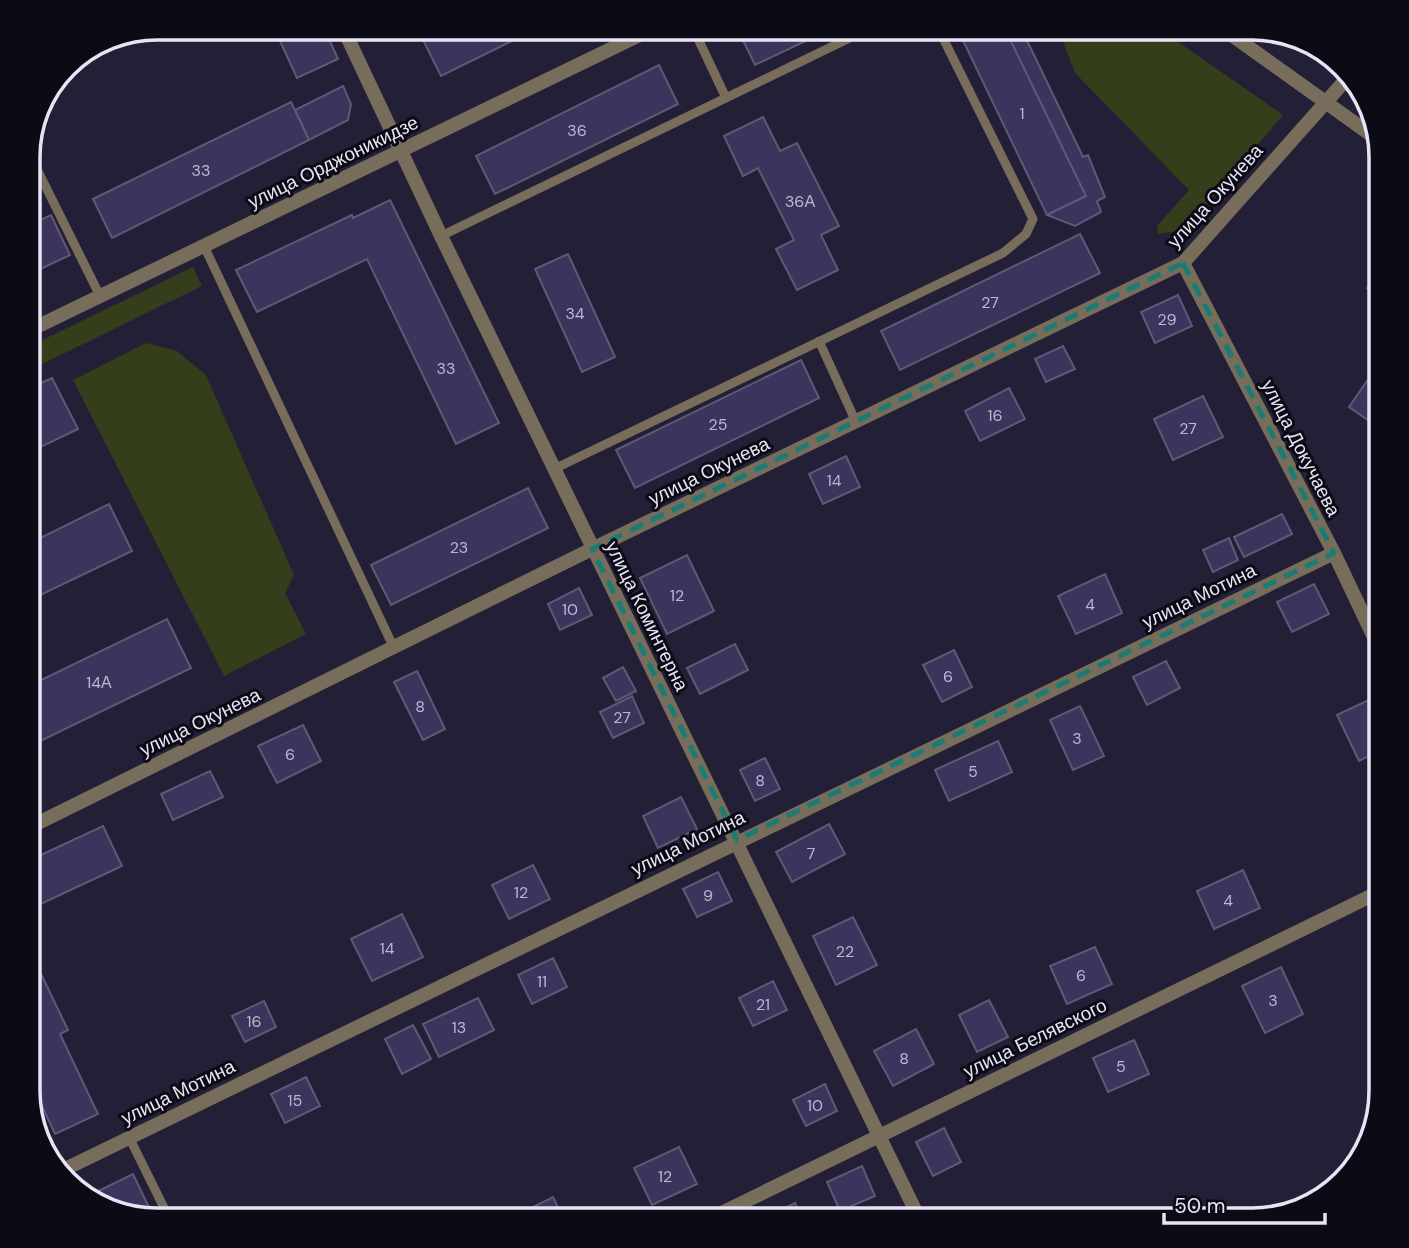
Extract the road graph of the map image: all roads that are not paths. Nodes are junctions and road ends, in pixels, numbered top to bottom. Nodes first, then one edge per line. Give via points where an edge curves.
1 (348, 40) edge
2 (629, 40) edge
3 (699, 40) edge
4 (850, 40) edge
5 (944, 40) edge
6 (1238, 40) edge
7 (1343, 84) edge
8 (726, 98) junction
9 (1325, 104) junction
10 (1366, 132) edge
11 (400, 152) junction
12 (40, 175) edge
13 (440, 236) junction
14 (204, 246) junction
15 (1183, 263) junction
16 (100, 296) junction
17 (40, 325) edge
18 (819, 341) junction
19 (856, 422) junction
20 (554, 469) junction
21 (592, 549) junction
22 (1334, 553) junction
23 (1369, 627) edge
24 (394, 648) junction
25 (40, 822) edge
26 (737, 840) junction
27 (1369, 897) edge
28 (879, 1135) junction
29 (129, 1137) junction
30 (69, 1167) edge
31 (164, 1208) edge
32 (731, 1208) edge
33 (914, 1208) edge

1 - 11 street, улица Коминтерна
2 - 11 street, улица Орджоникидзе
3 - 8 lane
4 - 8 lane
5 - 18 lane via 1033,219 1026,234 1003,253
6 - 9 street
7 - 9 street, улица Окунева
8 - 13 lane
9 - 10 street
9 - 15 street, улица Окунева
11 - 13 street, улица Коминтерна
11 - 14 street, улица Орджоникидзе
12 - 16 lane
13 - 20 street, улица Коминтерна
14 - 16 street, улица Орджоникидзе
14 - 24 lane
15 - 19 street, улица Окунева
15 - 22 street, улица Докучаева
16 - 17 street, улица Орджоникидзе
18 - 19 lane
18 - 20 lane
19 - 21 street, улица Окунева
20 - 21 street, улица Коминтерна
21 - 24 street, улица Окунева
21 - 26 street, улица Коминтерна
22 - 23 street, улица Докучаева
22 - 26 street, улица Мотина
24 - 25 street, улица Окунева
26 - 28 street, улица Коминтерна
26 - 29 street, улица Мотина
27 - 28 street, улица Белявского
28 - 32 street, улица Белявского
28 - 33 street, улица Коминтерна
29 - 30 street, улица Мотина
29 - 31 lane

